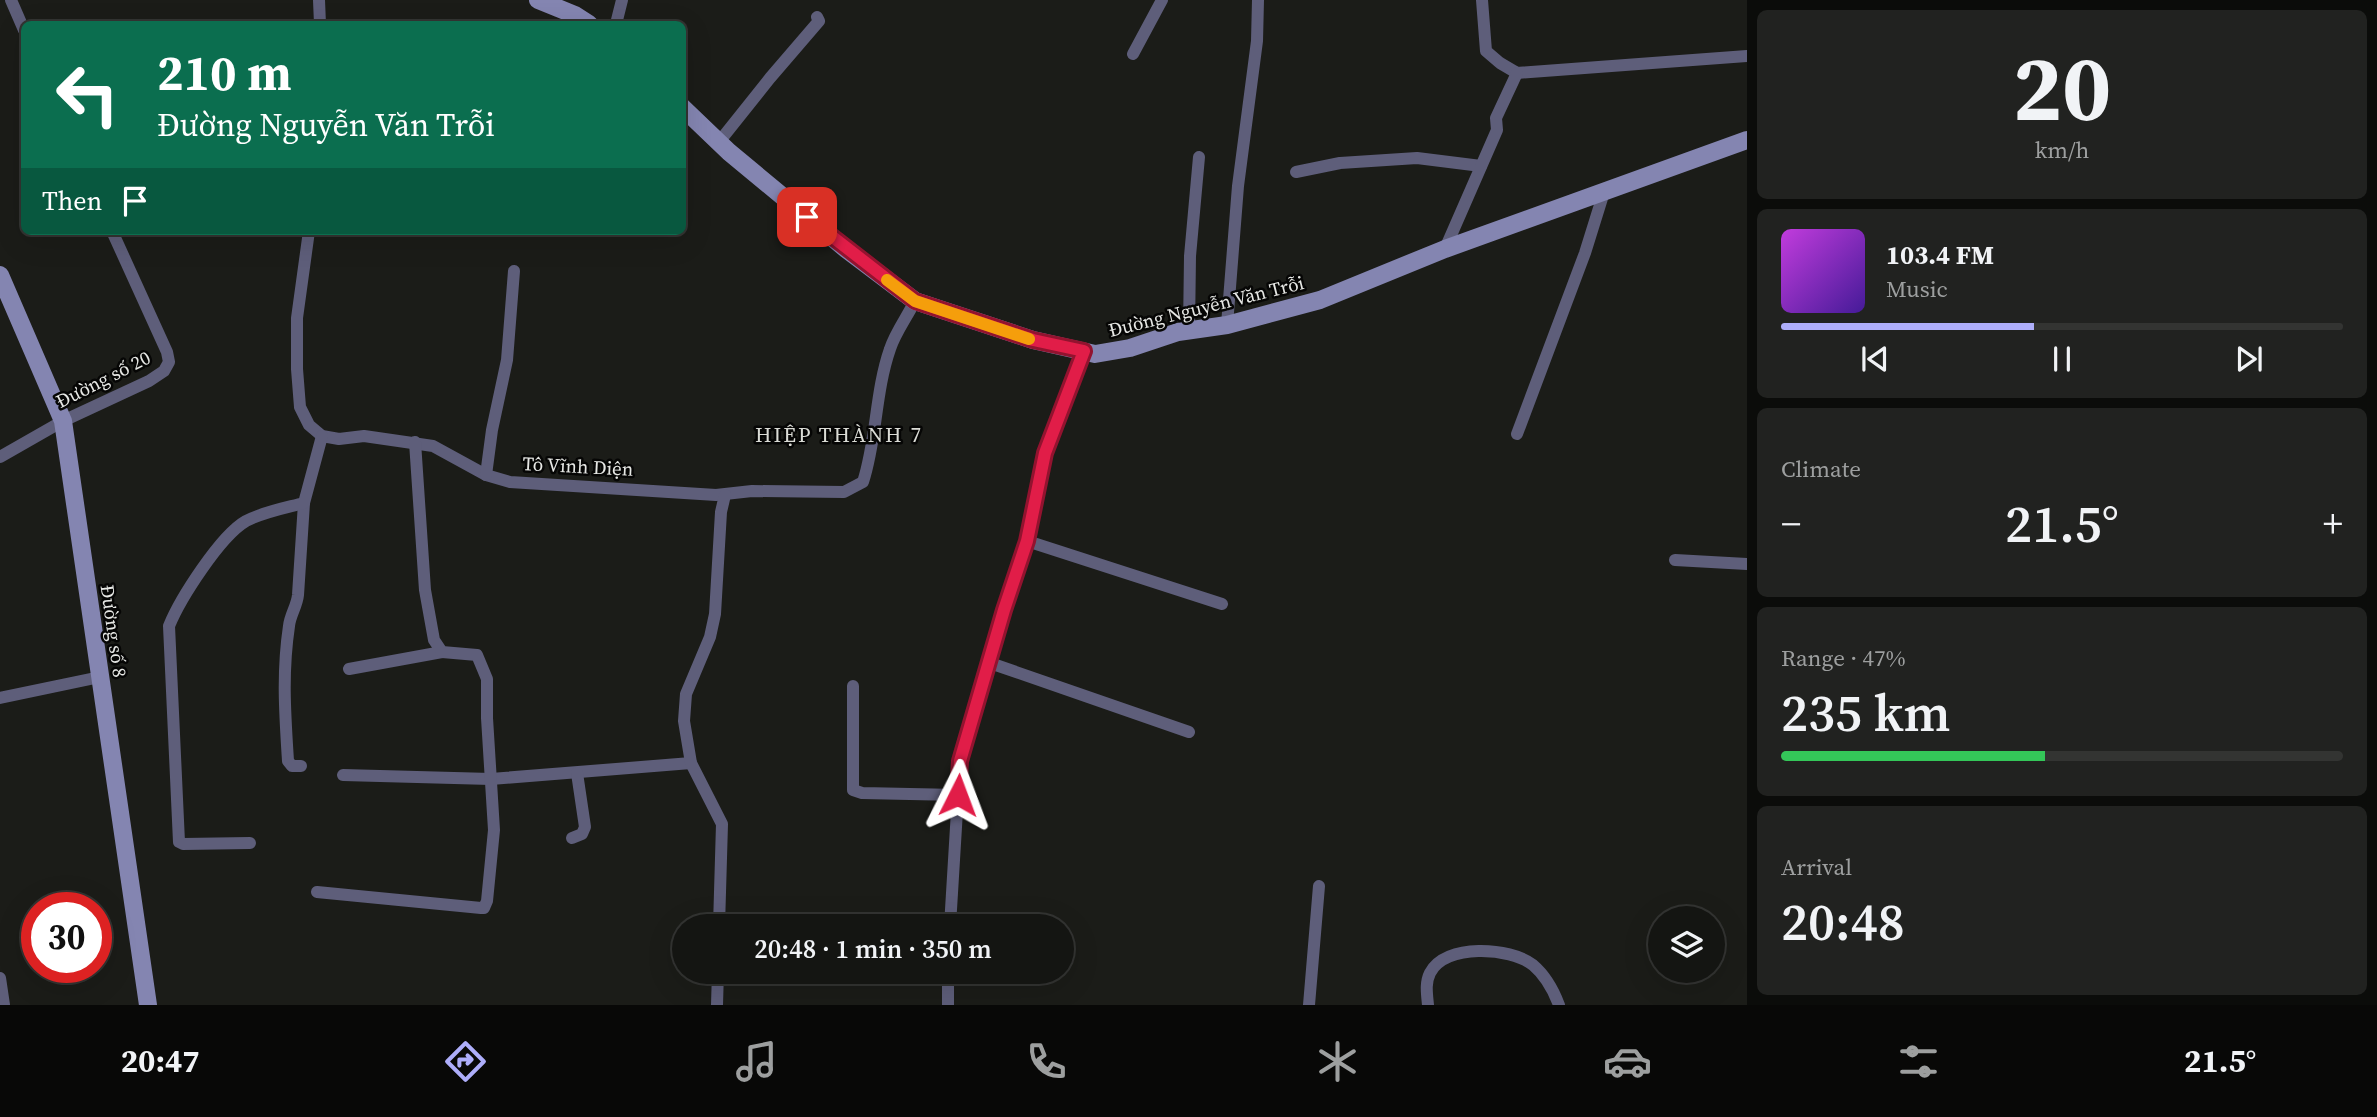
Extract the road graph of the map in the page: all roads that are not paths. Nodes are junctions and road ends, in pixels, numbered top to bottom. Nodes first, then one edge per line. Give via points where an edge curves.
1 (11, 0) edge
2 (318, 0) edge
3 (538, 0) edge
4 (622, 0) edge
5 (1162, 0) edge
6 (1258, 0) edge
7 (1482, 0) edge
8 (817, 18) dead end
9 (320, 21) edge
10 (584, 21) edge
11 (617, 21) edge
12 (21, 23) edge
13 (1133, 54) dead end
14 (1747, 57) edge
15 (1517, 72) junction
16 (686, 111) edge
17 (1747, 140) edge
18 (719, 142) junction
19 (1199, 157) dead end
20 (1481, 166) junction
21 (1296, 172) dead end
22 (1604, 192) junction
23 (114, 235) edge
24 (308, 235) edge
25 (1445, 249) junction
26 (514, 271) dead end
27 (0, 275) edge
28 (915, 301) junction
29 (1227, 325) junction
30 (1189, 330) junction
31 (1084, 351) junction
32 (63, 421) junction
33 (1517, 433) dead end
34 (322, 436) junction
35 (415, 442) junction
36 (0, 457) edge
37 (486, 475) junction
38 (724, 495) junction
39 (304, 502) junction
40 (1027, 541) junction
41 (1675, 560) dead end
42 (1747, 564) edge
43 (1222, 604) dead end
44 (442, 653) junction
45 (990, 663) junction
46 (349, 669) dead end
47 (100, 677) junction
48 (853, 686) dead end
49 (0, 698) edge
50 (1189, 732) dead end
51 (691, 763) junction
52 (301, 766) dead end
53 (577, 773) junction
54 (343, 775) dead end
55 (491, 779) junction
56 (958, 795) junction
57 (572, 838) dead end
58 (250, 843) dead end
59 (1319, 886) dead end
60 (317, 891) dead end
61 (719, 914) edge
62 (951, 914) edge
63 (0, 978) edge
64 (718, 984) edge
65 (948, 984) edge
66 (4, 1005) edge
67 (148, 1005) edge
68 (717, 1005) edge
69 (948, 1005) edge
70 (1309, 1005) edge
71 (1428, 1005) edge
72 (1559, 1005) edge

1 - 12 street
2 - 9 street
3 - 10 street
4 - 11 street
5 - 13 street
6 - 29 street
7 - 15 street via 1486,51
8 - 18 street
14 - 15 street
15 - 20 street
16 - 18 street, Đường Nguyễn Văn Trỗi
17 - 22 street, Đường Nguyễn Văn Trỗi
18 - 28 street, Đường Nguyễn Văn Trỗi
19 - 30 street via 1189,256
20 - 21 street via 1417,158 1340,163
20 - 25 street
22 - 25 street, Đường Nguyễn Văn Trỗi
22 - 33 street
23 - 32 street, Đường số 20 via 169,362 164,372 149,382
24 - 34 street via 297,318 299,407
25 - 29 street, Đường Nguyễn Văn Trỗi via 1320,300
26 - 37 street via 508,360
27 - 32 street, Đường số 8
28 - 31 street, Đường Nguyễn Văn Trỗi via 1033,340
28 - 38 street, Tô Vĩnh Diện via 890,348 863,482 844,492
29 - 30 street, Đường Nguyễn Văn Trỗi
30 - 31 street, Đường Nguyễn Văn Trỗi via 1130,348 1095,354
31 - 40 street via 1045,453
32 - 36 street, Đường số 20
32 - 47 street, Đường số 8
34 - 35 street, Tô Vĩnh Diện
34 - 39 street
35 - 37 street, Tô Vĩnh Diện via 433,446
35 - 44 street via 425,590 434,640
37 - 38 street, Tô Vĩnh Diện via 510,482
38 - 51 street via 715,614 686,694 684,721
39 - 52 street via 298,595 289,621 283,687 288,761
39 - 58 street via 245,522 226,539 177,607 169,626 178,839 184,844
40 - 43 street
40 - 45 street
41 - 42 street
44 - 46 street
44 - 55 street via 477,655 487,679
45 - 50 street
45 - 56 street via 960,761
47 - 49 street
47 - 67 street, Đường số 8
48 - 56 street via 853,790
51 - 53 street
51 - 61 street via 722,824
53 - 55 street
53 - 57 street via 585,827
54 - 55 street
55 - 60 street via 494,830 484,908
56 - 62 street
59 - 70 street
63 - 66 street
64 - 68 street
65 - 69 street
71 - 72 street via 1427,980 1433,968 1458,954 1490,951 1533,965 1549,982

